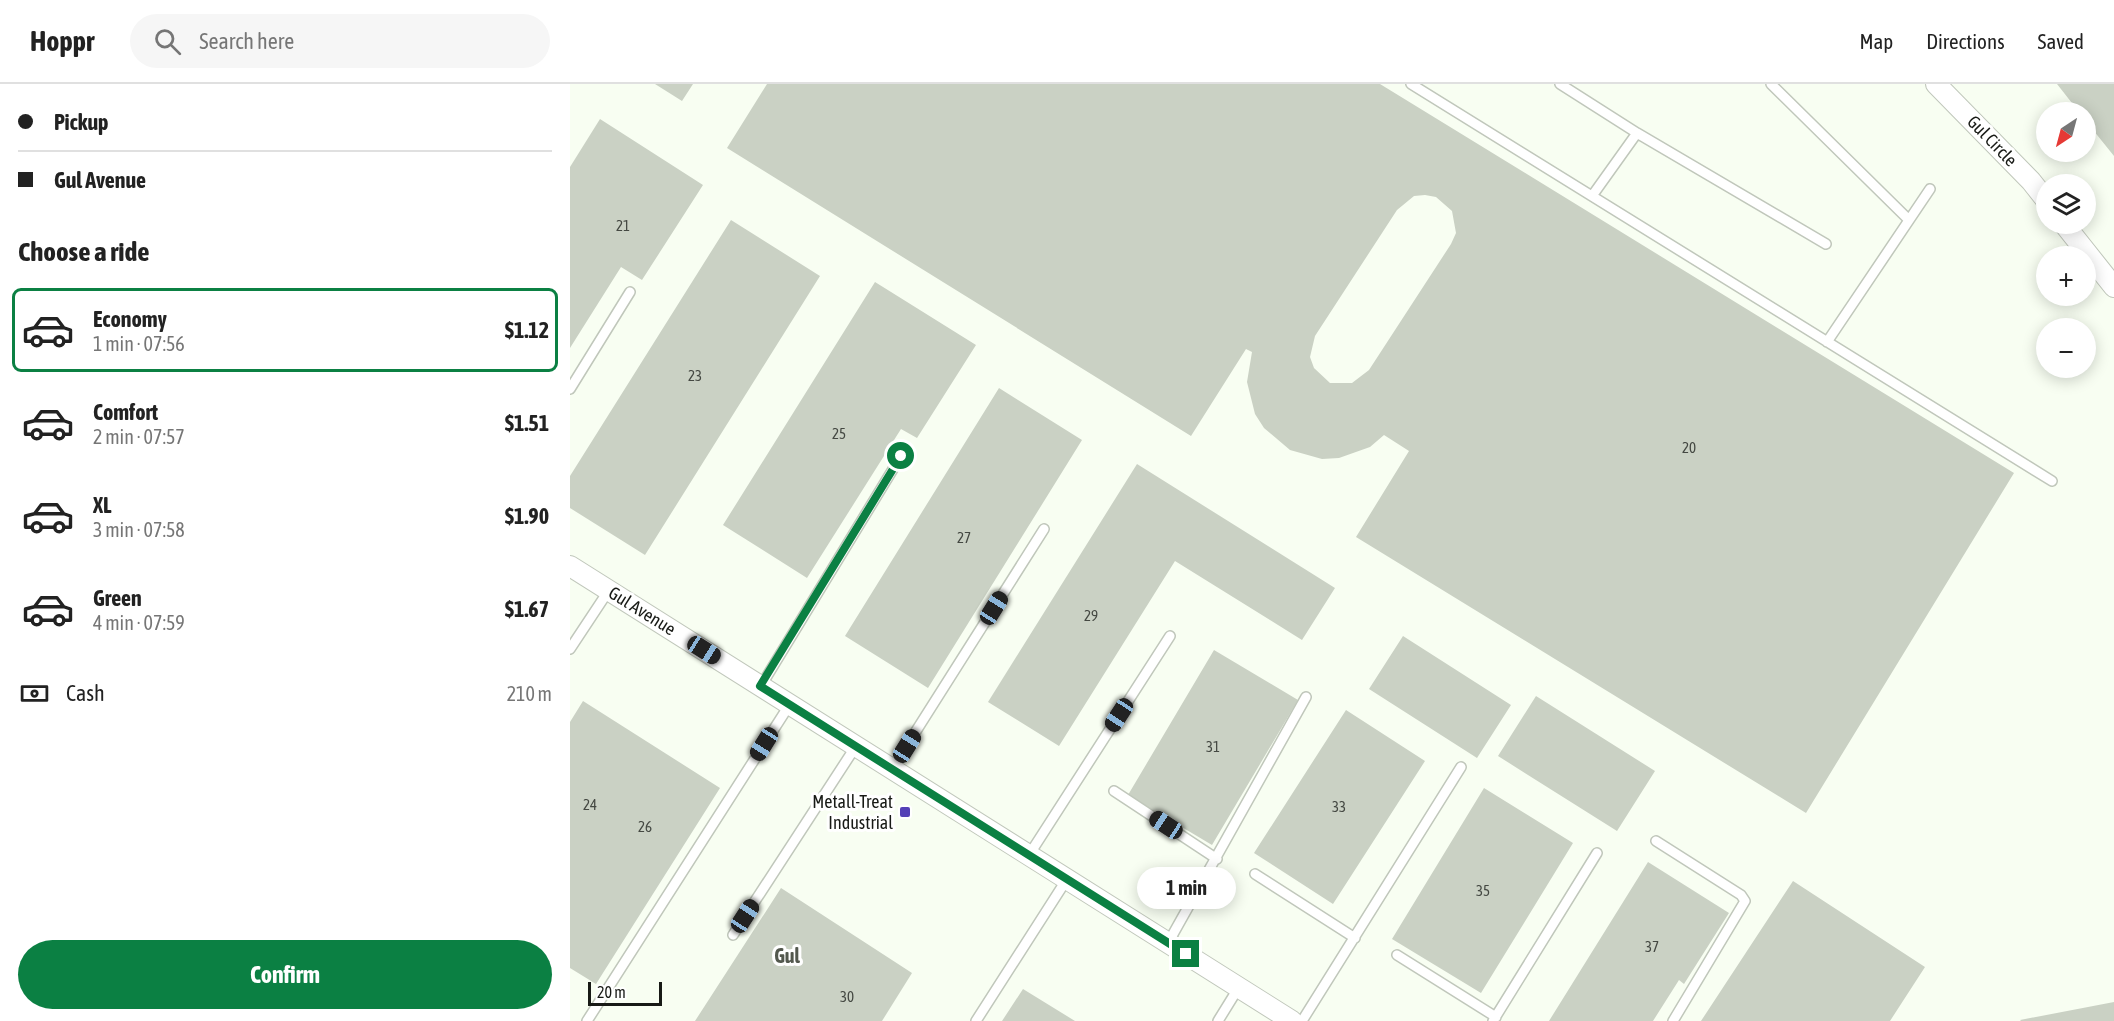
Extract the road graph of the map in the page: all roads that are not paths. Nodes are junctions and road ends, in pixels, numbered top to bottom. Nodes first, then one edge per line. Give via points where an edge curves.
1 (1411, 84) edge
2 (1560, 84) edge
3 (1772, 84) edge
4 (1936, 84) edge
5 (1637, 133) junction
6 (2036, 187) edge
7 (1930, 189) dead end
8 (1592, 196) junction
9 (1909, 220) junction
10 (2072, 234) edge
11 (1826, 244) dead end
12 (2114, 287) edge
13 (630, 292) dead end
14 (1827, 342) junction
15 (570, 389) edge
16 (901, 456) dead end
17 (2052, 481) dead end
18 (1044, 529) dead end
19 (570, 566) edge
20 (609, 590) junction
21 (1170, 636) dead end
22 (570, 649) edge
23 (760, 686) junction
24 (1306, 697) dead end
25 (790, 704) junction
26 (856, 746) junction
27 (1461, 767) dead end
28 (892, 769) junction
29 (1114, 790) dead end
30 (1656, 841) dead end
31 (1597, 853) dead end
32 (1029, 855) junction
33 (1217, 859) junction
34 (1255, 874) dead end
35 (1067, 879) junction
36 (733, 935) dead end
37 (1355, 938) junction
38 (1168, 943) junction
39 (1396, 955) dead end
40 (1239, 987) junction
41 (1494, 1019) edge
42 (1293, 1020) edge
43 (587, 1021) edge
44 (976, 1021) edge
45 (1218, 1021) edge
46 (1672, 1021) edge

1 - 8 lane
2 - 5 lane
3 - 9 lane
4 - 6 street, Gul Circle
5 - 8 lane
5 - 11 lane
7 - 9 lane
8 - 14 lane
9 - 14 lane
10 - 12 street
13 - 15 lane
14 - 17 lane
16 - 23 lane
18 - 28 lane
19 - 20 street, Gul Avenue
20 - 22 lane
20 - 23 street, Gul Avenue
21 - 32 lane
23 - 25 street, Gul Avenue
24 - 33 lane
25 - 26 street, Gul Avenue
25 - 43 lane
26 - 28 street, Gul Avenue
26 - 36 lane
27 - 37 lane
28 - 32 street, Gul Avenue
29 - 33 lane
30 - 46 lane via 1745,901
31 - 41 lane
32 - 35 street, Gul Avenue
33 - 38 lane
34 - 37 lane
35 - 38 street, Gul Avenue
35 - 44 lane
37 - 42 lane
38 - 40 street, Gul Avenue
39 - 41 lane
40 - 42 street, Gul Avenue
40 - 45 lane

